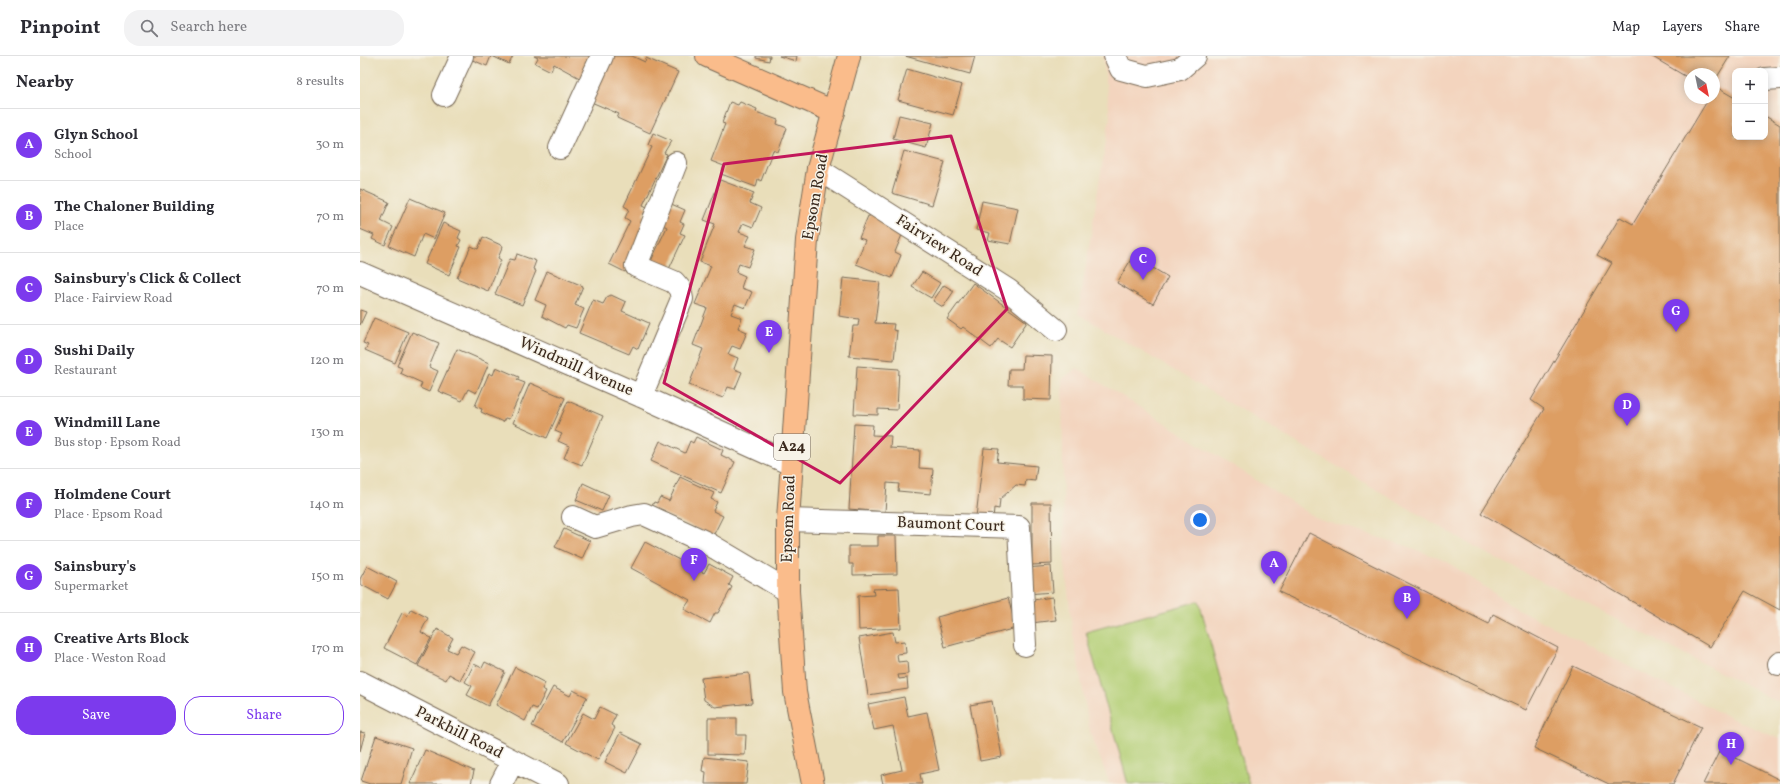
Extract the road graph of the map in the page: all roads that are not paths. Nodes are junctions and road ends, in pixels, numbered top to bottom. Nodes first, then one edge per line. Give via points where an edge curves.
1 (462, 56) edge
2 (602, 56) edge
3 (707, 56) edge
4 (849, 56) edge
5 (1114, 56) edge
6 (1195, 56) edge
7 (1768, 78) edge
8 (1780, 78) edge
9 (444, 95) dead end
10 (834, 112) junction
11 (560, 148) dead end
12 (676, 163) dead end
13 (818, 168) junction
14 (360, 273) edge
15 (1056, 330) dead end
16 (641, 396) junction
17 (791, 464) junction
18 (572, 517) dead end
19 (788, 520) junction
20 (788, 591) junction
21 (1025, 644) dead end
22 (360, 682) edge
23 (513, 761) junction
24 (501, 784) edge
25 (558, 784) edge
26 (813, 784) edge

1 - 9 street
2 - 11 street
3 - 10 main road
4 - 10 main road, A24
5 - 6 street via 1121,69 1147,76 1180,69
7 - 8 street
10 - 13 main road, Epsom Road / A24
12 - 16 street via 636,266 674,282 680,289 682,299
13 - 15 street, Fairview Road via 1008,290
13 - 17 main road, Epsom Road / A24 via 805,260
14 - 16 street, Windmill Avenue
16 - 17 street, Windmill Avenue
17 - 19 main road, Epsom Road / A24
18 - 20 street via 594,527 644,514 707,543
19 - 20 main road, Epsom Road / A24
19 - 21 street, Baumont Court via 1019,527
20 - 26 main road, Epsom Road / A24 via 795,692
22 - 23 street, Parkhill Road
23 - 24 street
23 - 25 street, Parkhill Road

